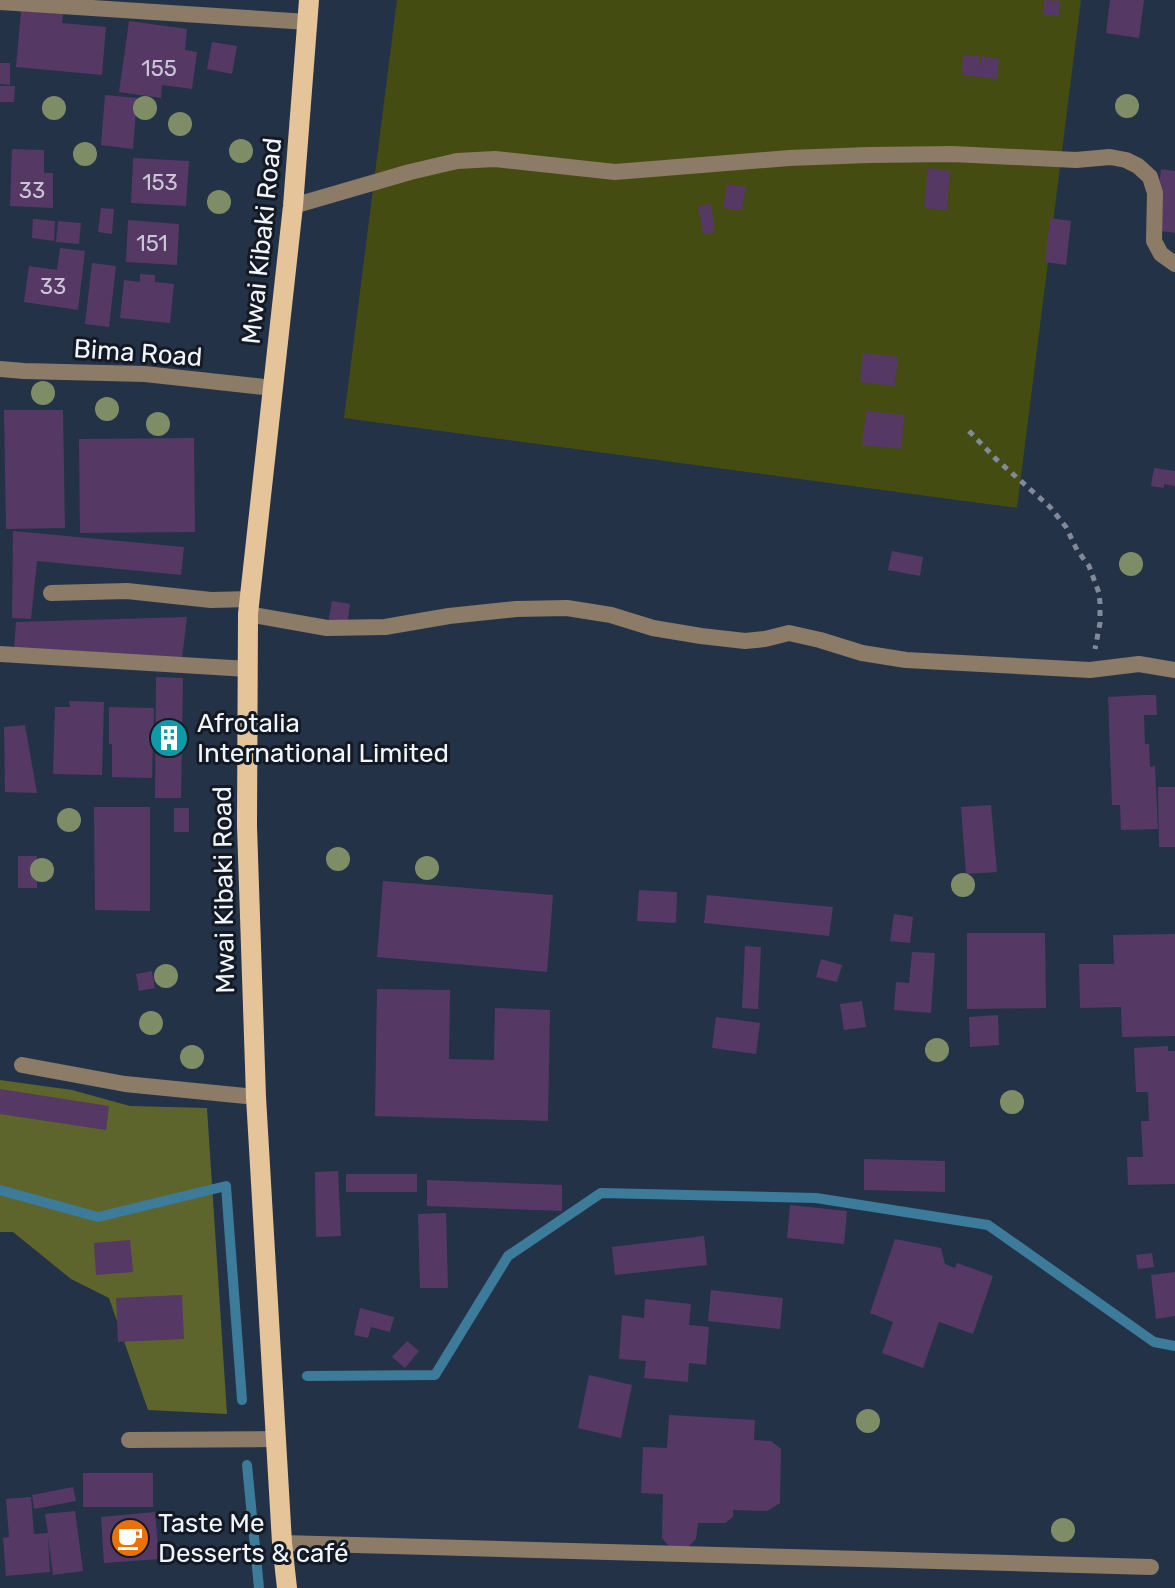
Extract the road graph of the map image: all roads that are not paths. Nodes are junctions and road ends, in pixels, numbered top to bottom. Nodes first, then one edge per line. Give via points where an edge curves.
1 (309, 0) edge
2 (0, 2) edge
3 (308, 22) junction
4 (293, 206) junction
5 (1175, 264) edge
6 (0, 369) edge
7 (273, 388) junction
8 (51, 593) dead end
9 (249, 606) junction
10 (0, 654) edge
11 (248, 669) junction
12 (1175, 670) edge
13 (22, 1065) dead end
14 (256, 1097) junction
15 (277, 1439) junction
16 (129, 1440) dead end
17 (282, 1543) junction
18 (1151, 1567) dead end
19 (287, 1588) edge

1 - 3 main road, Mwai Kibaki Road
2 - 3 street
3 - 4 main road, Mwai Kibaki Road
4 - 5 street via 457,161 495,159 615,172 869,155 1110,157 1126,160 1150,177 1154,241
4 - 7 main road, Mwai Kibaki Road
6 - 7 street, Bima Road via 145,374
7 - 9 main road, Mwai Kibaki Road
8 - 9 street via 127,591
9 - 11 main road, Mwai Kibaki Road
9 - 12 street via 327,628 567,608 716,638 745,641 789,633 906,660 1097,669 1139,664
10 - 11 street
11 - 14 main road, Mwai Kibaki Road
13 - 14 street via 125,1084
14 - 15 main road, Mwai Kibaki Road
15 - 16 street
15 - 17 main road, Mwai Kibaki Road
17 - 18 street
17 - 19 main road, Mwai Kibaki Road

